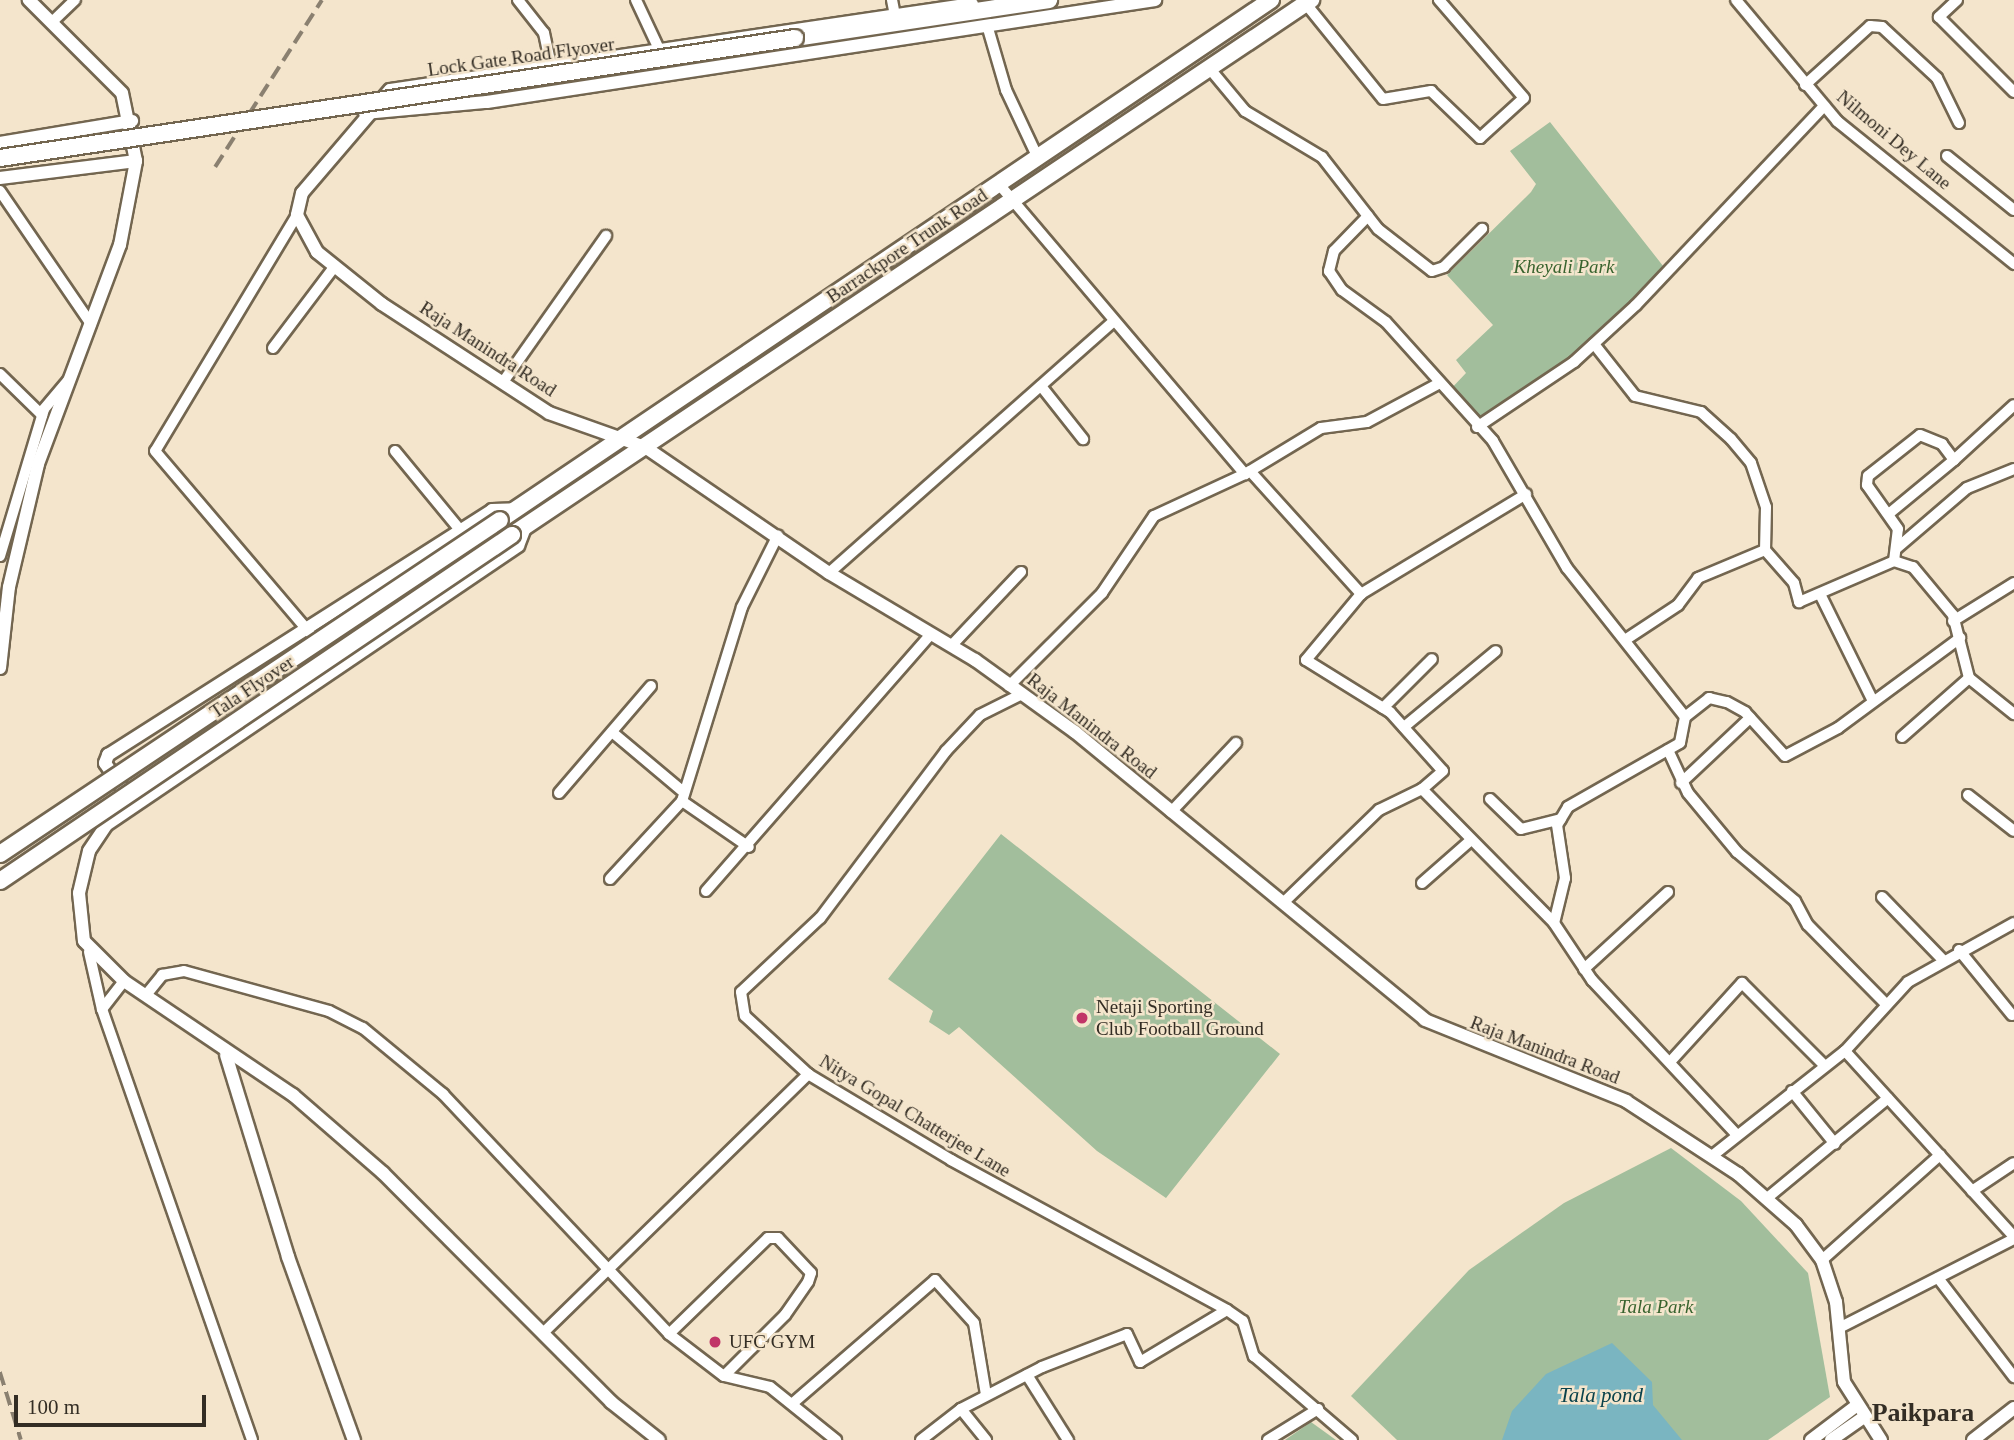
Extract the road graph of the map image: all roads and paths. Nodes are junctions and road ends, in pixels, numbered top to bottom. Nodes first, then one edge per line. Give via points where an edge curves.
1 (29, 0) edge
2 (75, 0) edge
3 (518, 0) edge
4 (636, 0) edge
5 (892, 0) edge
6 (996, 0) edge
7 (1049, 0) edge
8 (1155, 0) edge
9 (1271, 0) edge
10 (1439, 0) edge
11 (1736, 0) edge
12 (1957, 0) edge
13 (979, 1) edge
14 (1305, 1) edge
15 (895, 15) junction
16 (52, 22) junction
17 (987, 25) junction
18 (659, 49) junction
19 (551, 65) junction
20 (1210, 69) junction
21 (1805, 85) junction
22 (2014, 92) edge
23 (1824, 106) junction
24 (365, 113) junction
25 (132, 121) junction
26 (1959, 123) dead end
27 (0, 143) edge
28 (1037, 156) junction
29 (1947, 156) dead end
30 (0, 158) edge
31 (136, 161) junction
32 (0, 178) edge
33 (998, 183) junction
34 (0, 191) edge
35 (1011, 202) junction
36 (2014, 210) edge
37 (297, 215) junction
38 (1368, 216) junction
39 (1482, 229) dead end
40 (606, 236) dead end
41 (2014, 264) edge
42 (335, 266) junction
43 (1112, 323) junction
44 (91, 324) junction
45 (1594, 344) junction
46 (272, 348) dead end
47 (0, 374) edge
48 (69, 378) junction
49 (503, 382) junction
50 (1438, 384) junction
51 (1041, 386) junction
52 (2014, 405) edge
53 (42, 415) junction
54 (1477, 426) junction
55 (616, 437) junction
56 (1083, 439) dead end
57 (645, 447) junction
58 (395, 451) dead end
59 (1954, 460) junction
60 (2014, 469) edge
61 (1247, 473) junction
62 (1526, 494) junction
63 (517, 509) junction
64 (1891, 512) junction
65 (526, 525) junction
66 (461, 531) junction
67 (778, 536) junction
68 (1897, 548) junction
69 (1765, 550) junction
70 (0, 556) edge
71 (1894, 561) junction
72 (1021, 572) dead end
73 (830, 573) junction
74 (2014, 583) edge
75 (1361, 594) junction
76 (1820, 594) junction
77 (1953, 621) junction
78 (309, 632) junction
79 (931, 634) junction
80 (1628, 638) junction
81 (1960, 638) junction
82 (951, 646) junction
83 (1496, 651) dead end
84 (1432, 659) dead end
85 (0, 668) edge
86 (1969, 678) junction
87 (1009, 685) junction
88 (651, 686) dead end
89 (1022, 694) junction
90 (1872, 699) junction
91 (1383, 708) junction
92 (2014, 714) edge
93 (1685, 717) junction
94 (1751, 718) junction
95 (1404, 727) junction
96 (612, 732) junction
97 (1902, 737) dead end
98 (1236, 743) dead end
99 (1668, 750) junction
100 (1681, 783) junction
101 (1422, 789) junction
102 (559, 793) dead end
103 (682, 795) junction
104 (1968, 795) dead end
105 (1490, 799) dead end
106 (134, 806) junction
107 (1171, 812) junction
108 (1561, 819) junction
109 (2014, 831) edge
110 (1470, 841) junction
111 (749, 847) junction
112 (0, 854) edge
113 (610, 879) dead end
114 (0, 881) edge
115 (1422, 883) dead end
116 (706, 891) dead end
117 (1668, 892) dead end
118 (1882, 897) dead end
119 (1283, 903) junction
120 (1554, 923) junction
121 (2014, 923) edge
122 (1959, 950) junction
123 (89, 952) junction
124 (1944, 961) junction
125 (1584, 969) junction
126 (124, 981) junction
127 (146, 995) junction
128 (1887, 1005) junction
129 (102, 1009) junction
130 (2012, 1015) dead end
131 (1845, 1051) junction
132 (226, 1055) junction
133 (1670, 1062) junction
134 (1825, 1066) junction
135 (808, 1074) junction
136 (1792, 1091) junction
137 (1888, 1098) junction
138 (1735, 1133) junction
139 (1835, 1144) junction
140 (1940, 1155) junction
141 (1712, 1156) junction
142 (2014, 1163) edge
143 (1972, 1191) junction
144 (1766, 1199) junction
145 (2014, 1238) edge
146 (1822, 1260) junction
147 (607, 1273) junction
148 (1938, 1278) junction
149 (1227, 1310) junction
150 (1839, 1328) junction
151 (543, 1333) junction
152 (669, 1334) junction
153 (1027, 1375) junction
154 (724, 1377) junction
155 (2014, 1377) edge
156 (986, 1395) junction
157 (793, 1403) junction
158 (1856, 1406) junction
159 (961, 1409) junction
160 (1318, 1409) junction
161 (2014, 1409) edge
162 (1864, 1418) junction
163 (252, 1440) edge
164 (354, 1440) edge
165 (659, 1440) edge
166 (836, 1440) edge
167 (922, 1440) edge
168 (986, 1440) edge
169 (1068, 1440) edge
170 (1268, 1440) edge
171 (1352, 1440) edge
172 (1811, 1440) edge
173 (1831, 1440) edge
174 (1881, 1440) edge
175 (1973, 1440) edge

1 - 16 street
2 - 16 street
3 - 19 street via 544,33
4 - 18 street
5 - 15 street
6 - 13 street
7 - 30 main road, Lock Gate Road Flyover, bridge
8 - 17 street
9 - 28 main road, Barrackpore Trunk Road
10 - 14 street via 1524,98 1480,138 1431,91 1383,99
11 - 21 street, Nilmoni Dey Lane
12 - 22 street via 1939,16
13 - 15 street
14 - 20 main road, Barrackpore Trunk Road
15 - 18 street
16 - 25 street via 122,93
17 - 24 street via 487,102
17 - 28 street via 1006,90
18 - 19 street
19 - 24 street via 390,90
20 - 35 main road, Barrackpore Trunk Road
20 - 38 street via 1245,111 1322,157
21 - 23 street, Nilmoni Dey Lane
21 - 26 street via 1870,26 1882,27 1937,78
23 - 41 street, Nilmoni Dey Lane
23 - 45 street
24 - 37 street via 302,193
25 - 27 street
25 - 31 street
28 - 33 main road, Barrackpore Trunk Road
29 - 36 street
31 - 32 street
31 - 44 street via 120,245
33 - 35 street
33 - 55 main road, Barrackpore Trunk Road
34 - 44 street
35 - 43 street
35 - 57 main road, Barrackpore Trunk Road
37 - 42 street, Raja Manindra Road via 317,252
37 - 78 street via 155,452
38 - 39 street via 1432,271 1444,267
38 - 50 street via 1334,251 1329,271 1342,290 1387,321
40 - 49 street
42 - 46 street
42 - 49 street, Raja Manindra Road
43 - 51 street
43 - 61 street
44 - 48 street
45 - 54 street
45 - 69 street via 1635,397 1702,412 1751,463 1766,507
47 - 53 street
48 - 53 street
48 - 85 street via 9,587
49 - 55 street, Raja Manindra Road via 550,413
50 - 54 street
50 - 61 street via 1367,422 1321,428
51 - 56 street
51 - 73 street
52 - 59 street
53 - 70 street
54 - 62 street
55 - 57 street, Raja Manindra Road
55 - 63 main road, Barrackpore Trunk Road
57 - 65 main road, Barrackpore Trunk Road
57 - 67 street, Raja Manindra Road
58 - 66 street
59 - 64 street
59 - 64 street via 1942,444 1920,435 1868,476 1867,485
60 - 68 street via 1966,488
61 - 75 street
61 - 87 street via 1154,516 1102,593
62 - 75 street
62 - 80 street via 1567,568
63 - 66 street via 492,510
63 - 112 main road, Tala Flyover, bridge
64 - 68 street
65 - 106 street via 518,546
65 - 114 main road, Tala Flyover, bridge
66 - 78 street
67 - 73 street, Raja Manindra Road
67 - 103 street via 742,607
68 - 71 street
69 - 76 street via 1794,583 1799,602
69 - 80 street via 1698,578 1678,606
71 - 76 street
71 - 77 street via 1913,567
72 - 82 street
73 - 79 street, Raja Manindra Road
74 - 77 street
75 - 91 street via 1306,660
76 - 90 street
77 - 81 street
78 - 106 street via 108,755 105,763
79 - 82 street, Raja Manindra Road
79 - 111 street
80 - 93 street
81 - 86 street
81 - 90 street
82 - 87 street, Raja Manindra Road
83 - 95 street
84 - 91 street
86 - 92 street
86 - 97 street
87 - 89 street, Raja Manindra Road
88 - 96 street
89 - 107 street, Raja Manindra Road
89 - 135 street, Nitya Gopal Chatterjee Lane via 980,715 820,918 741,992 745,1016
90 - 94 street via 1838,728 1785,757
91 - 95 street
93 - 94 street via 1709,698
93 - 99 street via 1680,743
94 - 100 street
95 - 101 street via 1443,771
96 - 102 street
96 - 103 street
98 - 107 street
99 - 100 street
99 - 108 street via 1594,787
100 - 128 street via 1737,852 1795,901 1808,925
101 - 110 street
101 - 119 street via 1379,810
103 - 111 street
103 - 113 street
104 - 109 street
105 - 108 street via 1521,829
106 - 123 street via 107,824 89,851 79,893
107 - 119 street, Raja Manindra Road
108 - 120 street via 1565,878
110 - 115 street
110 - 120 street
111 - 116 street
117 - 125 street
118 - 124 street
119 - 141 street, Raja Manindra Road via 1425,1020 1626,1101
120 - 125 street
121 - 122 street
122 - 124 street
122 - 130 street
123 - 126 street
123 - 129 street
124 - 128 street via 1908,982
125 - 133 street
126 - 127 street
126 - 129 street
127 - 132 street
127 - 147 street via 162,975 184,971 329,1011 363,1028 443,1094
128 - 131 street
129 - 163 street
131 - 134 street
131 - 137 street
132 - 151 street via 293,1095 383,1173
132 - 164 street
133 - 134 street via 1742,983
133 - 138 street
134 - 136 street
135 - 147 street
135 - 149 street, Nitya Gopal Chatterjee Lane via 951,1160
136 - 138 street
136 - 139 street
137 - 139 street
137 - 140 street
138 - 141 street
139 - 144 street
140 - 143 street
140 - 146 street
141 - 144 street, Raja Manindra Road
142 - 143 street
143 - 145 street
144 - 146 street, Raja Manindra Road
145 - 148 street
146 - 150 street, Raja Manindra Road
147 - 151 street
147 - 152 street
148 - 150 street
148 - 155 street
149 - 153 street via 1140,1362 1127,1334
149 - 160 street, Nitya Gopal Chatterjee Lane via 1243,1321 1254,1356
150 - 158 street, Raja Manindra Road via 1836,1350
151 - 165 street
152 - 154 street
152 - 154 street via 768,1238 778,1238 811,1273 808,1282 785,1315
153 - 156 street
153 - 169 street
154 - 157 street via 770,1387
156 - 157 street via 974,1323 935,1280
156 - 159 street
157 - 166 street
158 - 162 street, Raja Manindra Road
158 - 172 street
159 - 167 street
159 - 168 street
160 - 170 street
160 - 171 street, Nitya Gopal Chatterjee Lane
161 - 175 street
162 - 173 street
162 - 174 street, Raja Manindra Road

